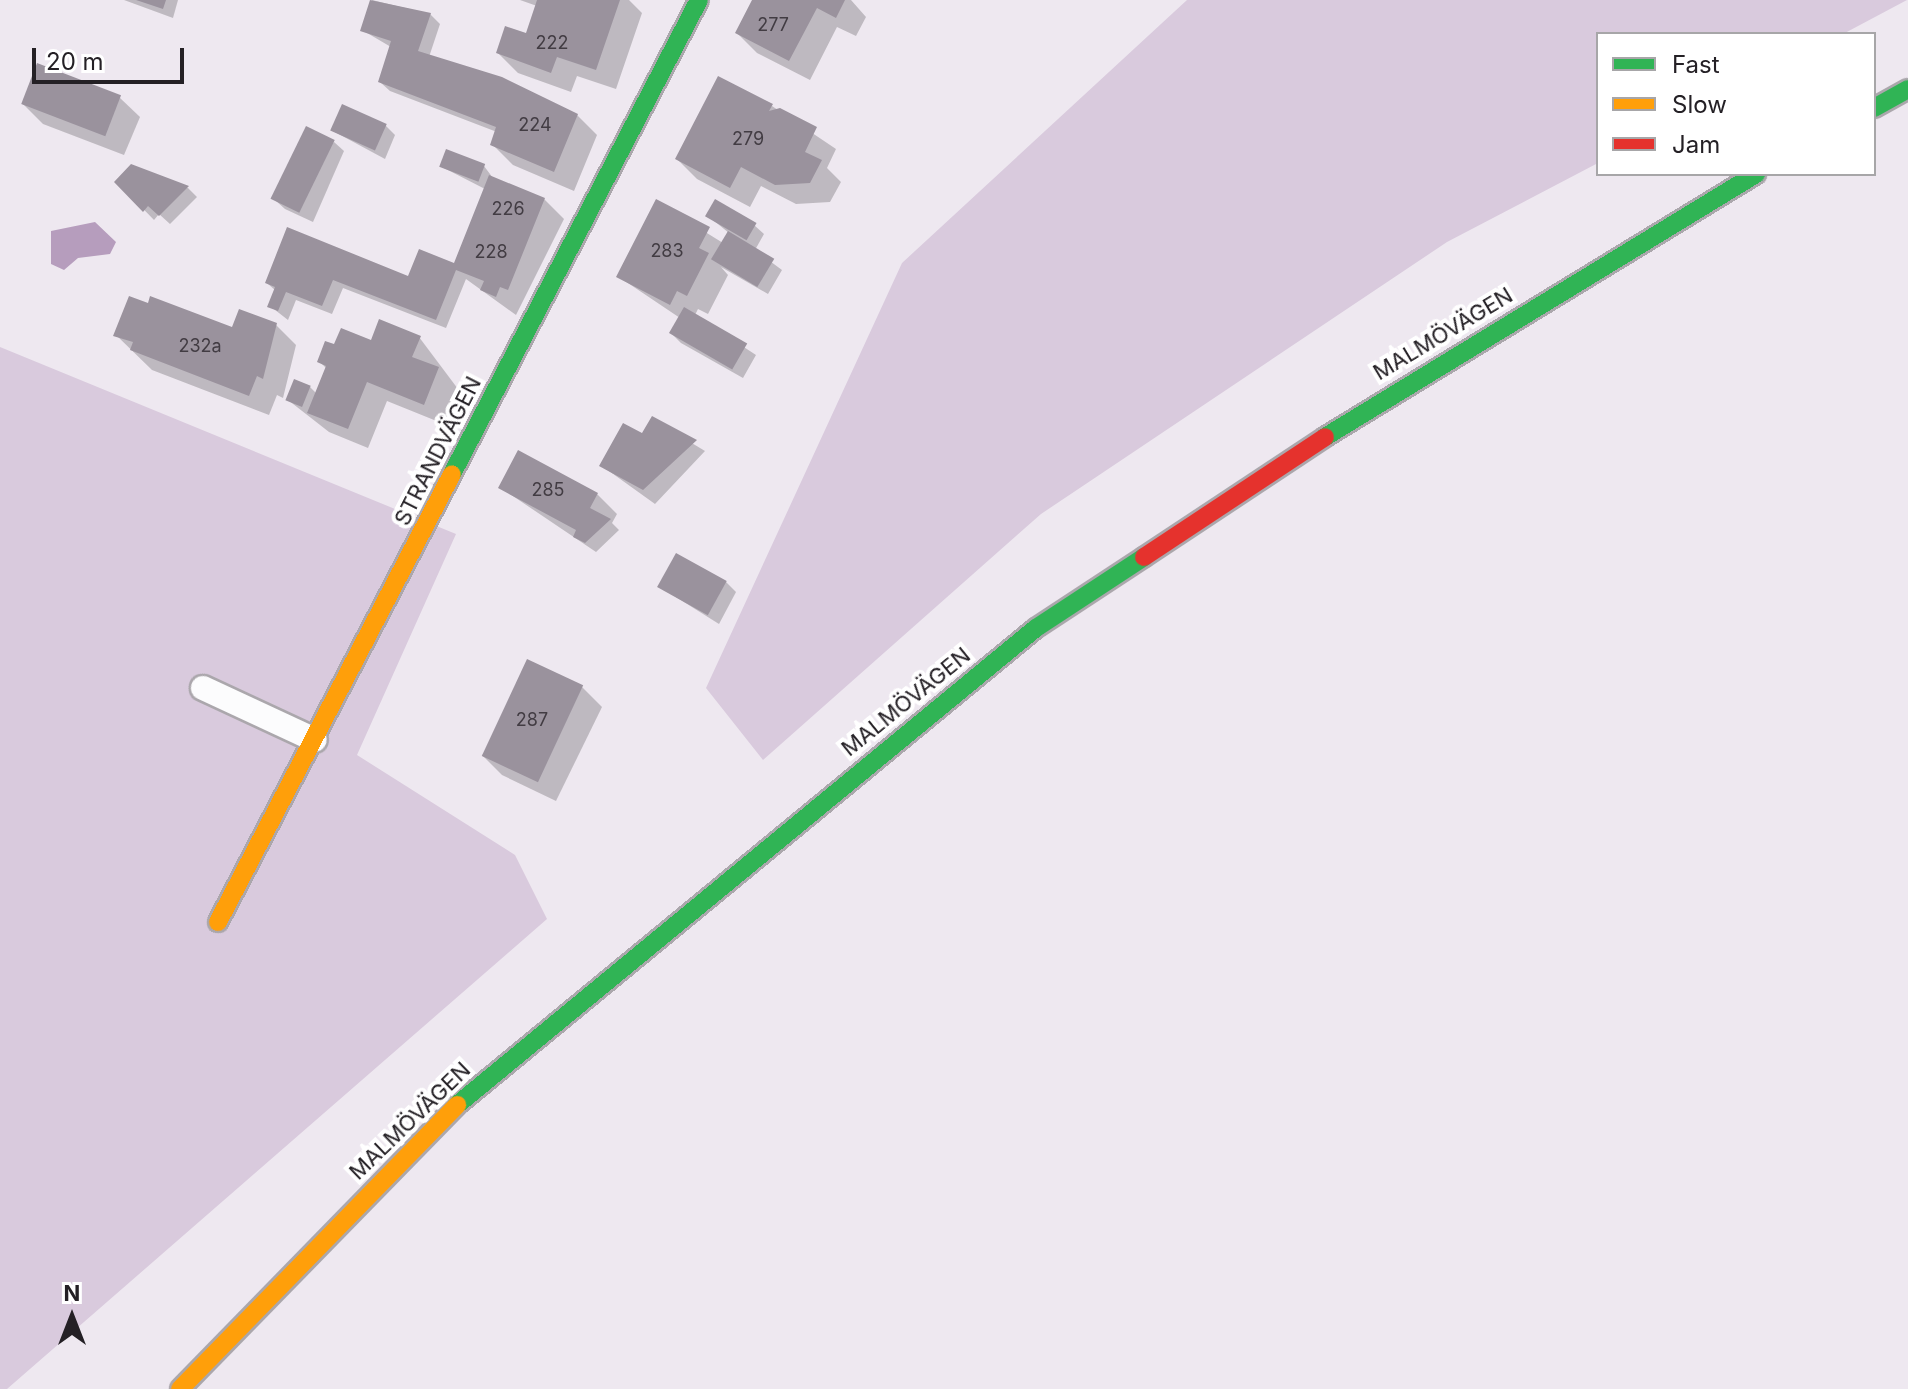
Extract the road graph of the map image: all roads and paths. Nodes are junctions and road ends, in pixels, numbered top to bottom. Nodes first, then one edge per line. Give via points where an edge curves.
1 (699, 0) edge
2 (1908, 89) edge
3 (1876, 107) edge
4 (1753, 176) edge
5 (203, 688) dead end
6 (315, 740) junction
7 (218, 922) dead end
8 (180, 1389) edge

1 - 6 main road, STRANDVÄGEN
2 - 3 main road
4 - 8 main road, MALMÖVÄGEN via 1392,392 1036,628 448,1112
5 - 6 lane
6 - 7 main road, STRANDVÄGEN

